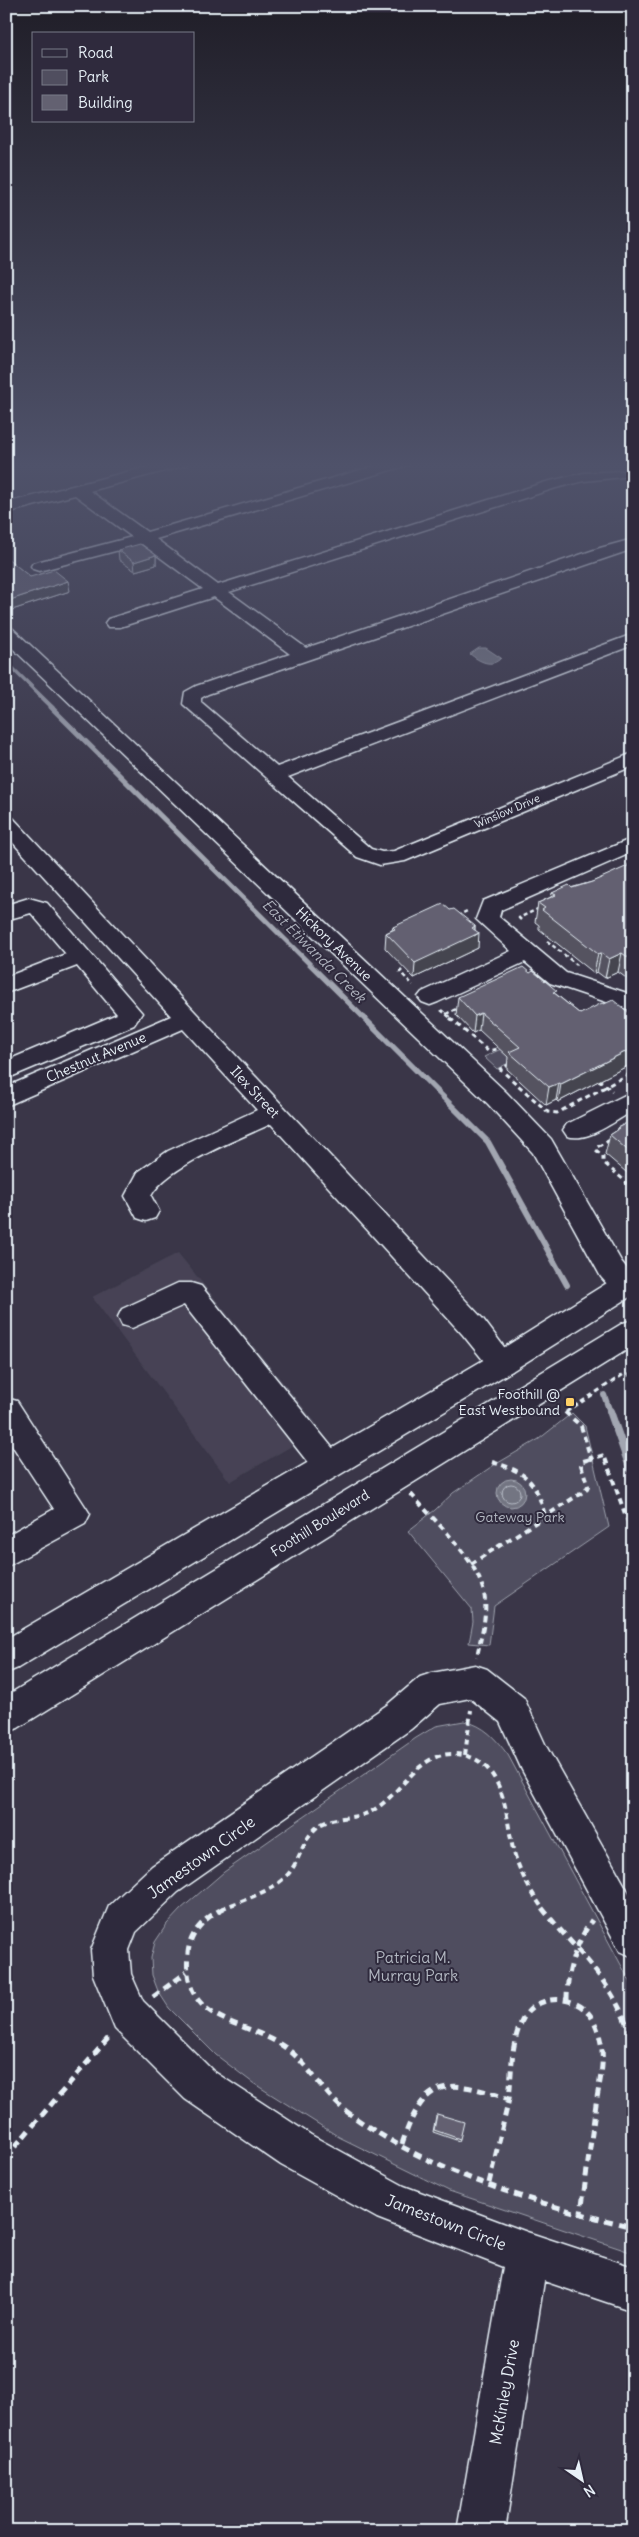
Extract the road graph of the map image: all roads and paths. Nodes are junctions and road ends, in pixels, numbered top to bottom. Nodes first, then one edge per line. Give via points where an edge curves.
1 (202, 580) edge
2 (249, 580) edge
3 (520, 580) edge
4 (216, 591) junction
5 (114, 623) dead end
6 (6, 632) edge
7 (633, 639) edge
8 (303, 655) junction
9 (633, 759) edge
10 (274, 775) junction
11 (8, 825) edge
12 (633, 844) edge
13 (545, 906) edge
14 (467, 911) dead end
15 (6, 913) edge
16 (462, 923) edge
17 (526, 925) dead end
18 (535, 945) junction
19 (81, 956) junction
20 (580, 967) dead end
21 (402, 970) dead end
22 (6, 986) edge
23 (427, 996) junction
24 (633, 1003) edge
25 (462, 1006) edge
26 (454, 1010) junction
27 (446, 1014) junction
28 (458, 1014) edge
29 (186, 1018) junction
30 (505, 1048) edge
31 (516, 1061) edge
32 (6, 1071) edge
33 (633, 1072) edge
34 (594, 1076) edge
35 (607, 1086) junction
36 (6, 1096) edge
37 (633, 1100) edge
38 (274, 1112) junction
39 (576, 1130) dead end
40 (611, 1139) edge
41 (633, 1188) edge
42 (146, 1212) dead end
43 (623, 1287) edge
44 (633, 1316) edge
45 (132, 1317) dead end
46 (633, 1331) edge
47 (502, 1363) junction
48 (633, 1376) edge
49 (6, 1410) edge
50 (591, 1459) junction
51 (492, 1462) dead end
52 (328, 1465) junction
53 (396, 1476) junction
54 (545, 1516) junction
55 (633, 1536) edge
56 (6, 1553) edge
57 (471, 1564) junction
58 (478, 1648) dead end
59 (6, 1657) edge
60 (6, 1716) edge
61 (592, 1920) dead end
62 (633, 1938) edge
63 (576, 1945) junction
64 (567, 2000) junction
65 (633, 2043) edge
66 (102, 2046) dead end
67 (510, 2099) junction
68 (402, 2144) junction
69 (6, 2157) edge
70 (489, 2183) junction
71 (581, 2214) junction
72 (633, 2227) edge
73 (527, 2254) junction
74 (633, 2289) edge
75 (481, 2531) edge

1 - 4 street
2 - 4 street
3 - 8 street
4 - 5 street
4 - 8 street
6 - 43 street, Hickory Avenue via 497,1098 542,1146
7 - 10 street
8 - 10 street via 202,690 190,700
9 - 10 street, Winslow Drive via 398,857 380,859 364,853
11 - 29 street, Ilex Street
12 - 18 street via 491,906 487,919
13 - 17 path via 519,918
14 - 16 path via 453,916
15 - 19 street via 35,905
18 - 20 path
18 - 23 street
18 - 24 street via 558,978
19 - 22 street
19 - 32 street via 130,1013 126,1019
21 - 23 path via 400,972
23 - 27 path
25 - 26 path
26 - 27 path
26 - 28 path
27 - 30 path via 488,1051
29 - 36 street, Chestnut Avenue
29 - 38 street, Ilex Street
31 - 35 path via 500,1069 548,1112 557,1113
33 - 35 path
34 - 35 path
37 - 39 street
38 - 42 street via 177,1158 146,1179 138,1196
38 - 47 street, Ilex Street via 468,1321
40 - 41 path via 596,1150 603,1156 603,1162
43 - 44 street, Hickory Avenue
43 - 47 street
45 - 52 street via 178,1294 191,1294
46 - 53 street, Foothill Boulevard
47 - 52 street
48 - 50 path via 624,1374 565,1412 576,1418 584,1432
49 - 56 street via 74,1514
50 - 54 path via 581,1465 588,1486 586,1490
50 - 55 path via 604,1455
51 - 54 path via 526,1474 536,1485
52 - 59 street
53 - 57 path
53 - 60 street, Foothill Boulevard
54 - 57 path
57 - 58 path via 481,1581 485,1599
61 - 63 path
62 - 73 street, Jamestown Circle via 534,1758 512,1710 474,1681 432,1689 399,1717 165,1879 122,1919 110,1950 112,1975 129,2015 199,2085 296,2150 392,2203
63 - 64 path via 566,1978
63 - 65 path via 616,1996 628,2021
63 - 68 path via 555,1924 529,1888 514,1851 503,1798 493,1774 482,1763 465,1755 444,1753 421,1763 390,1798 370,1812 326,1821 314,1830 292,1872 278,1883 216,1911 202,1922 189,1943 186,1963 188,1981 209,2015 262,2034 287,2048 343,2109 376,2132
64 - 67 path via 546,2001 525,2015 517,2040
64 - 71 path via 583,2008 593,2019 601,2035 603,2057
66 - 69 path
67 - 68 path via 470,2086 447,2086 430,2092 417,2103
67 - 70 path
68 - 70 path
70 - 71 path
71 - 72 path
73 - 74 street, Jamestown Circle
73 - 75 street, McKinley Drive

